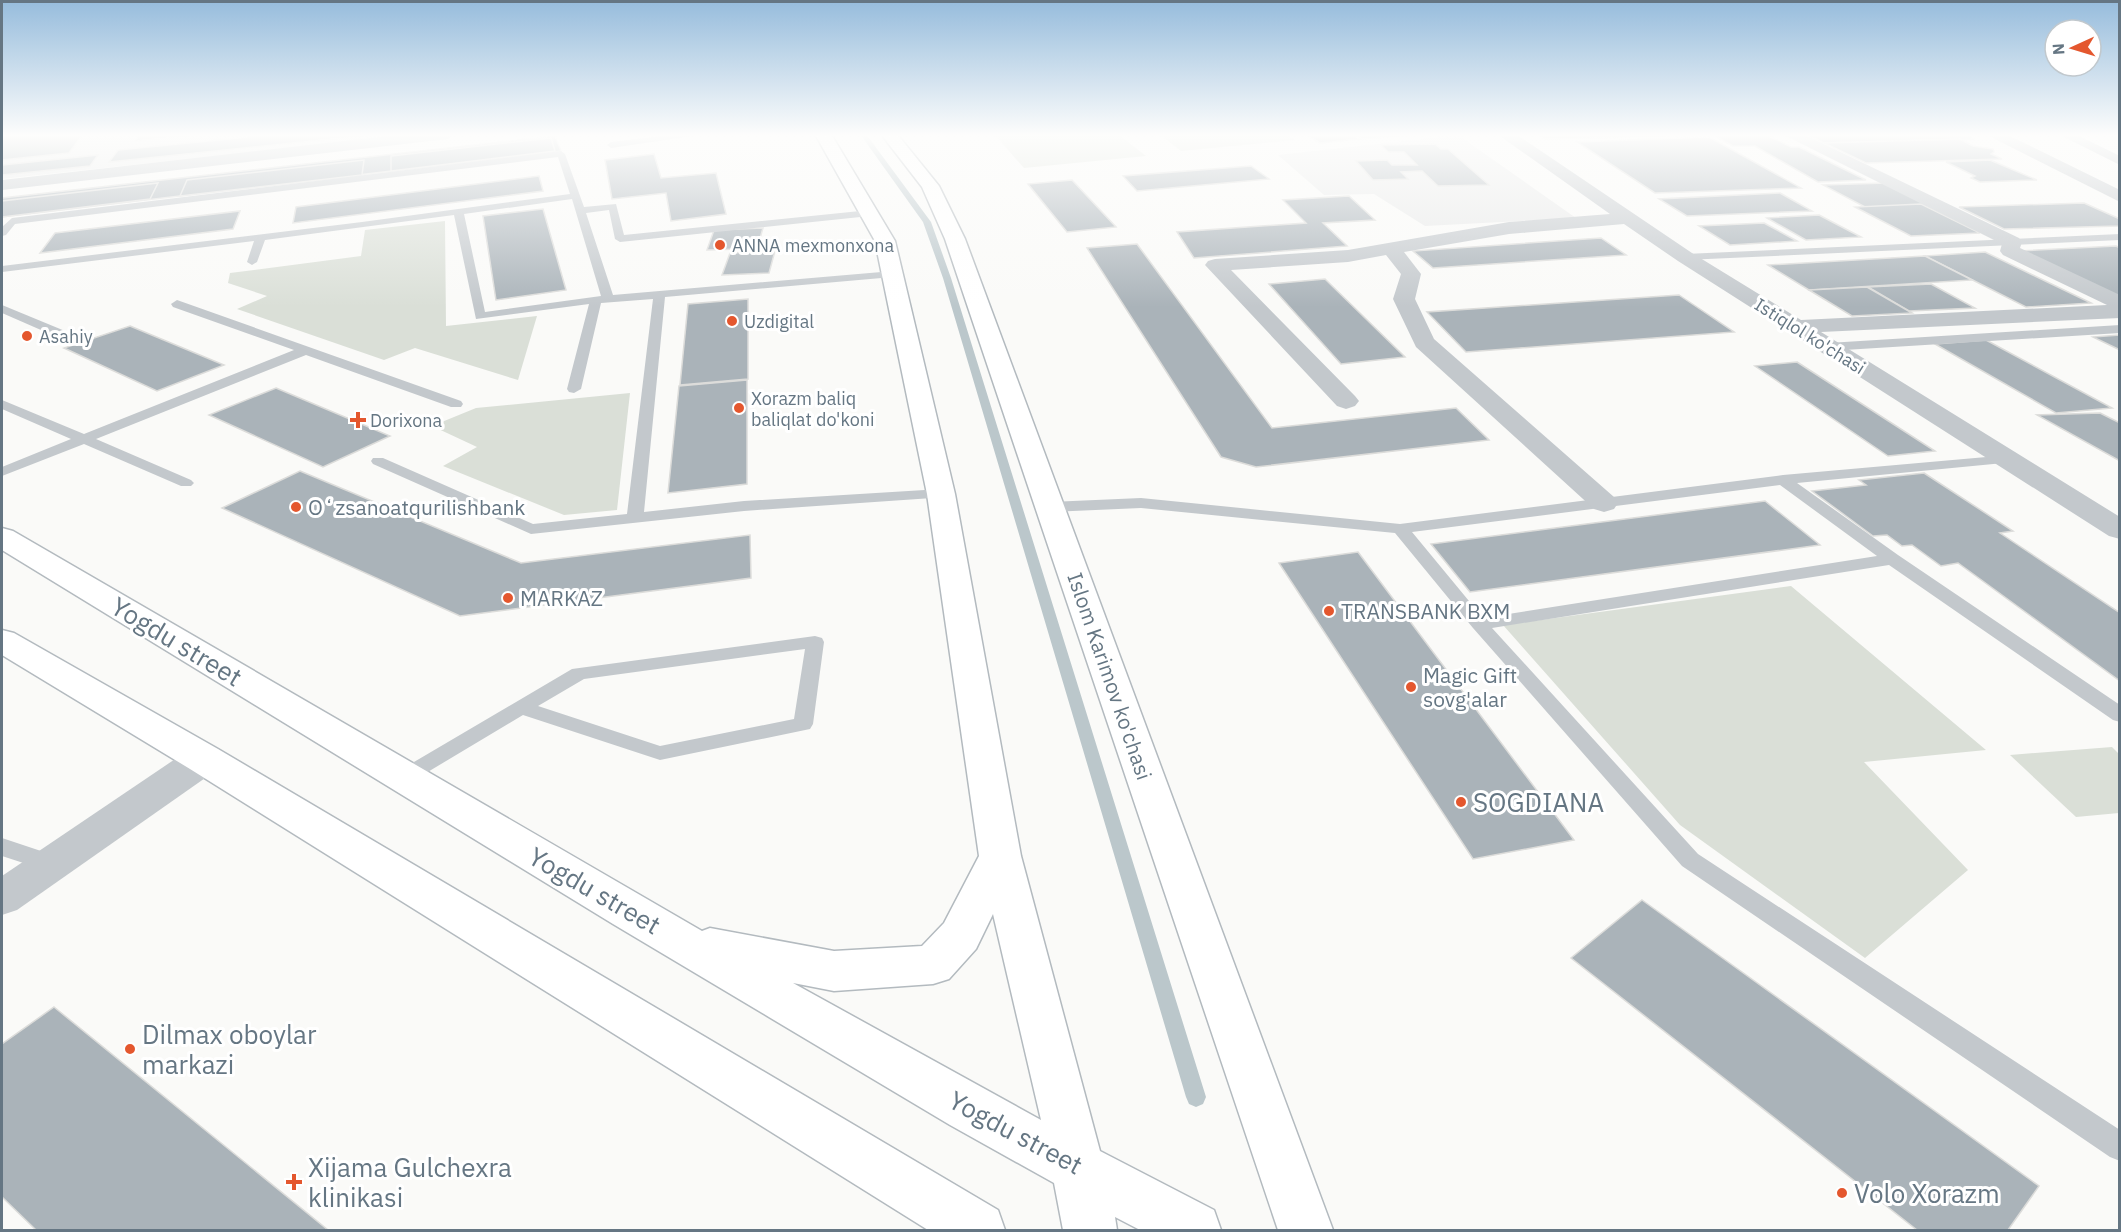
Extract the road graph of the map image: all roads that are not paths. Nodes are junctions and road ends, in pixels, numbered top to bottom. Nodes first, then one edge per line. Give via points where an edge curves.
1 (246, 191) edge
2 (573, 191) edge
3 (857, 191) edge
4 (933, 191) edge
5 (1589, 191) edge
6 (1908, 191) edge
7 (574, 196) junction
8 (580, 211) junction
9 (458, 212) junction
10 (870, 213) junction
11 (1628, 218) junction
12 (2, 233) edge
13 (2120, 237) edge
14 (260, 238) junction
15 (2012, 242) junction
16 (1391, 248) junction
17 (1685, 257) junction
18 (252, 262) dead end
19 (2, 270) edge
20 (893, 274) junction
21 (659, 295) junction
22 (602, 300) junction
23 (2120, 303) edge
24 (177, 304) dead end
25 (2, 309) edge
26 (2120, 311) edge
27 (1796, 327) junction
28 (2120, 330) edge
29 (61, 334) dead end
30 (1828, 347) junction
31 (306, 350) junction
32 (574, 389) dead end
33 (1346, 400) dead end
34 (2, 404) edge
35 (456, 404) dead end
36 (82, 439) junction
37 (2009, 459) junction
38 (378, 461) dead end
39 (2, 472) edge
40 (1783, 480) junction
41 (186, 483) dead end
42 (941, 494) junction
43 (1604, 503) junction
44 (1050, 507) junction
45 (635, 518) junction
46 (1400, 529) junction
47 (2120, 530) edge
48 (2, 537) edge
49 (1892, 559) junction
50 (1479, 624) junction
51 (2, 640) edge
52 (523, 708) junction
53 (2120, 716) edge
54 (204, 759) junction
55 (404, 777) junction
56 (2, 847) edge
57 (1000, 856) junction
58 (54, 864) junction
59 (2, 898) edge
60 (684, 942) junction
61 (2120, 1147) edge
62 (1078, 1166) junction
63 (978, 1230) edge
64 (1090, 1230) edge
65 (1194, 1230) edge
66 (1306, 1230) edge

1 - 12 lane via 12,220
2 - 7 lane
3 - 10 main road
4 - 44 main road, Islom Karimov ko'chasi via 955,239
5 - 11 street, Istiqlol ko'chasi
6 - 15 street
7 - 8 lane
7 - 9 lane
8 - 10 lane via 613,206 620,239
8 - 22 lane via 597,259
9 - 14 lane
9 - 22 lane via 480,316
10 - 20 main road via 885,241
11 - 16 street via 1509,228
11 - 17 street, Istiqlol ko'chasi
13 - 15 lane
14 - 18 lane
14 - 19 lane
15 - 17 lane
15 - 23 street via 2010,251
16 - 33 street via 1348,256 1215,265
16 - 43 street via 1411,274 1404,299 1424,342
17 - 27 street, Istiqlol ko'chasi
20 - 21 lane
20 - 42 main road
21 - 22 lane
21 - 45 lane
22 - 32 lane
24 - 31 lane
25 - 29 lane
26 - 27 street
27 - 30 street, Istiqlol ko'chasi
28 - 30 lane
30 - 37 street, Istiqlol ko'chasi
31 - 35 lane
31 - 36 lane
34 - 36 lane
36 - 39 lane
36 - 41 lane
37 - 40 lane
37 - 47 street, Istiqlol ko'chasi
38 - 45 lane via 531,529
40 - 43 lane
40 - 49 lane
42 - 45 lane
42 - 57 main road
43 - 46 lane
44 - 46 lane via 1141,503
44 - 66 main road, Islom Karimov ko'chasi
46 - 50 lane
48 - 55 main road, Yogdu street
49 - 50 lane
49 - 53 lane
50 - 61 lane via 1690,860
51 - 54 main road
52 - 52 lane via 579,673 815,642 803,724 660,753
52 - 55 lane
54 - 58 street
54 - 63 main road
55 - 60 main road, Yogdu street
56 - 58 lane
57 - 60 main road via 960,936 933,964 834,971
57 - 62 main road
58 - 59 street
60 - 62 main road, Yogdu street via 968,1108
62 - 64 main road
62 - 65 main road, Yogdu street

